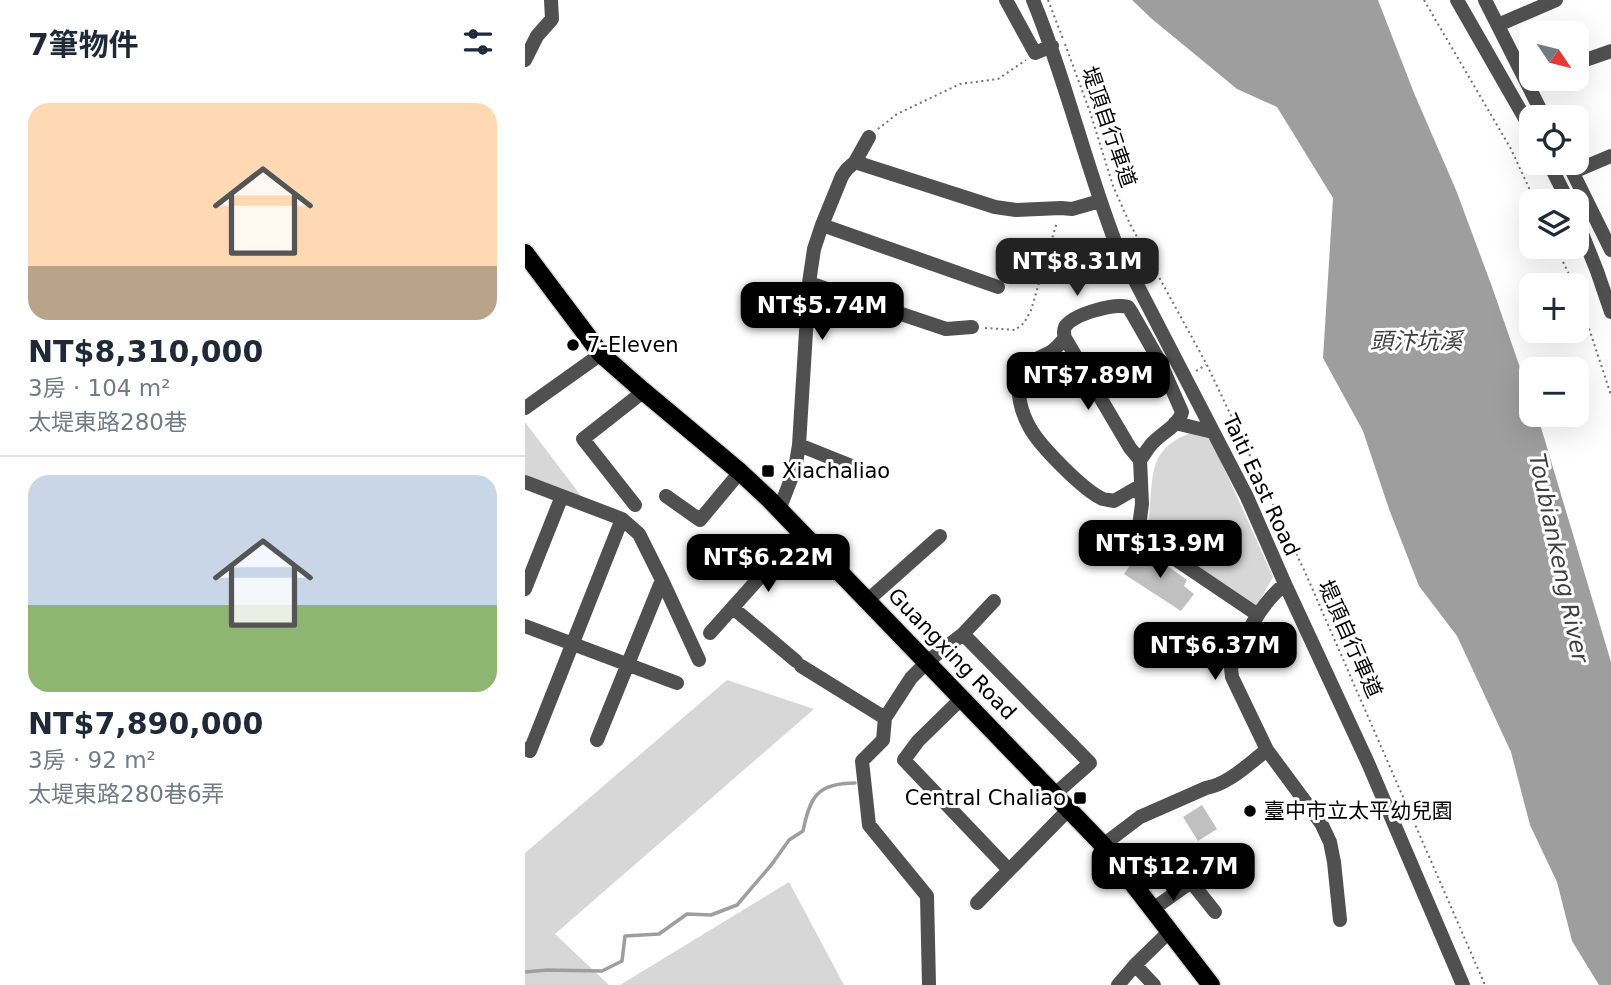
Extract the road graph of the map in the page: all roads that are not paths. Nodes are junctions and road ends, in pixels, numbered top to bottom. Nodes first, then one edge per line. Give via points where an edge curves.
1 (551, 0) edge
2 (1006, 0) edge
3 (1033, 0) edge
4 (1457, 0) edge
5 (1485, 0) edge
6 (1556, 0) edge
7 (1497, 25) junction
8 (1052, 46) junction
9 (1611, 51) edge
10 (1589, 59) edge
11 (525, 60) edge
12 (1519, 64) edge
13 (1519, 108) edge
14 (869, 137) road end
15 (1611, 156) edge
16 (855, 162) junction
17 (1589, 162) edge
18 (1575, 175) edge
19 (1100, 201) junction
20 (822, 225) junction
21 (1611, 250) edge
22 (1589, 251) edge
23 (527, 261) edge
24 (809, 284) junction
25 (998, 287) dead end
26 (1611, 313) edge
27 (972, 327) road end
28 (1065, 338) junction
29 (601, 354) junction
30 (642, 390) junction
31 (525, 408) edge
32 (1175, 423) junction
33 (1209, 431) junction
34 (799, 445) junction
35 (1140, 460) junction
36 (855, 467) dead end
37 (740, 472) junction
38 (525, 482) edge
39 (1140, 486) junction
40 (562, 496) junction
41 (666, 496) dead end
42 (635, 505) dead end
43 (779, 510) junction
44 (622, 519) junction
45 (800, 532) junction
46 (940, 536) dead end
47 (662, 580) junction
48 (1285, 584) junction
49 (525, 589) edge
50 (868, 600) junction
51 (995, 601) dead end
52 (733, 608) junction
53 (1258, 615) junction
54 (525, 626) edge
55 (711, 633) dead end
56 (963, 634) junction
57 (572, 644) junction
58 (699, 660) dead end
59 (927, 662) junction
60 (628, 665) junction
61 (677, 683) dead end
62 (962, 698) junction
63 (885, 718) junction
64 (597, 740) dead end
65 (528, 750) edge
66 (1267, 750) junction
67 (1055, 794) junction
68 (1069, 809) junction
69 (1103, 845) junction
70 (1169, 854) dead end
71 (1009, 870) junction
72 (1191, 882) junction
73 (977, 902) dead end
74 (1153, 909) junction
75 (1215, 912) dead end
76 (1340, 920) dead end
77 (1170, 931) junction
78 (1135, 965) junction
79 (929, 985) edge
80 (1118, 985) edge
81 (1154, 985) edge
82 (1211, 985) edge
83 (1463, 985) edge

1 - 11 street via 552,19
2 - 8 street via 1035,53
3 - 8 street, Taiti East Road
4 - 13 street
5 - 7 street
6 - 7 street
7 - 12 street
8 - 19 street, Taiti East Road
9 - 10 street
14 - 16 street
15 - 17 street
16 - 19 street via 995,207 1072,209
16 - 20 street via 842,176
18 - 21 street
19 - 33 street, Taiti East Road
20 - 24 street
20 - 25 street
22 - 26 street
23 - 29 main road, Guangxing Road
24 - 27 street via 946,329
24 - 34 street
28 - 32 street via 1066,327 1079,316 1128,307 1178,401 1182,412
28 - 35 street
28 - 39 street via 1032,361 1021,376 1021,410 1030,430 1102,498 1114,501
29 - 30 main road, Guangxing Road
29 - 31 street
30 - 37 main road, Guangxing Road
30 - 42 street via 583,439
32 - 33 street
32 - 35 street
33 - 48 street, Taiti East Road via 1247,497
34 - 36 street
34 - 43 street
35 - 39 street
37 - 41 street via 700,520
37 - 43 main road, Guangxing Road
38 - 40 street
39 - 53 street via 1138,534
40 - 44 street
40 - 49 street
43 - 45 main road, Guangxing Road
44 - 47 street via 639,534
44 - 57 street
45 - 50 main road, Guangxing Road
45 - 52 street
46 - 50 street
47 - 58 street
47 - 60 street
48 - 53 street
48 - 83 street, Taiti East Road
50 - 59 main road, Guangxing Road
51 - 56 street
52 - 55 street
52 - 63 street via 799,664
53 - 66 street via 1231,668
54 - 57 street
56 - 59 street
56 - 67 street via 1090,763
57 - 60 street
57 - 65 street
59 - 62 main road, Guangxing Road
59 - 63 street
60 - 61 street
60 - 64 street
62 - 67 main road, Guangxing Road
62 - 71 street via 904,760
63 - 79 street via 883,740 862,761 870,825 927,896
66 - 69 street via 1231,778 1140,817
66 - 76 street via 1330,842
67 - 68 main road, Guangxing Road
68 - 69 main road, Guangxing Road
68 - 71 street
69 - 74 main road, Guangxing Road
70 - 72 street
71 - 73 street
72 - 74 street
72 - 75 street
74 - 77 main road, Guangxing Road
77 - 78 street
77 - 82 main road, Guangxing Road
78 - 80 street
78 - 81 street

